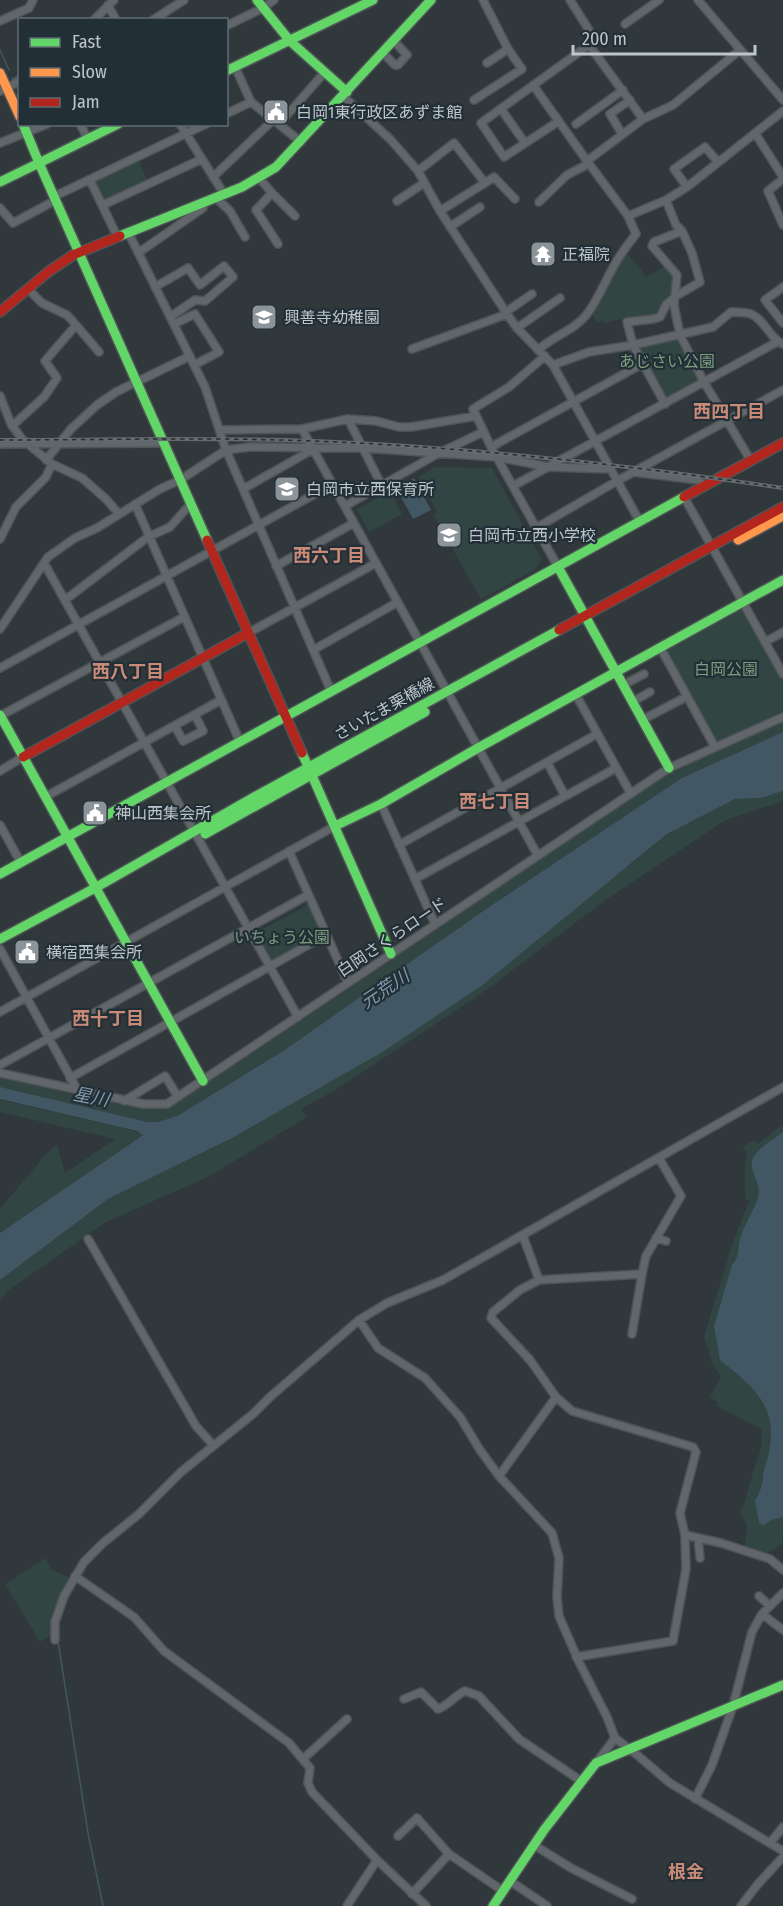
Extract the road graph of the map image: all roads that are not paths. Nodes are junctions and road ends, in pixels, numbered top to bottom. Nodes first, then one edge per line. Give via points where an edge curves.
1 (33, 0) edge
2 (184, 0) edge
3 (274, 0) edge
4 (373, 0) edge
5 (431, 0) edge
6 (483, 0) edge
7 (570, 0) edge
8 (659, 0) edge
9 (698, 0) edge
10 (111, 3) edge
11 (260, 4) edge
12 (96, 18) edge
13 (115, 18) edge
14 (156, 18) edge
15 (0, 21) edge
16 (626, 24) dead end
17 (228, 25) edge
18 (290, 40) junction
19 (394, 41) junction
20 (589, 45) junction
21 (508, 49) junction
22 (740, 50) junction
23 (383, 52) junction
24 (487, 63) dead end
25 (231, 69) edge
26 (325, 72) junction
27 (0, 73) edge
28 (18, 82) edge
29 (533, 86) junction
30 (3, 89) edge
31 (624, 90) junction
32 (345, 94) junction
33 (474, 100) dead end
34 (630, 100) junction
35 (783, 100) edge
36 (251, 102) junction
37 (501, 109) junction
38 (783, 111) edge
39 (228, 113) edge
40 (18, 114) edge
41 (643, 119) junction
42 (559, 121) junction
43 (276, 122) junction
44 (576, 124) dead end
45 (81, 126) edge
46 (114, 126) edge
47 (181, 126) edge
48 (202, 126) edge
49 (25, 129) edge
50 (755, 133) junction
51 (622, 134) junction
52 (186, 135) junction
53 (88, 140) junction
54 (301, 142) junction
55 (0, 143) edge
56 (525, 143) junction
57 (202, 159) junction
58 (587, 162) junction
59 (718, 162) junction
60 (39, 163) junction
61 (418, 171) junction
62 (213, 177) junction
63 (259, 178) junction
64 (783, 178) edge
65 (90, 180) junction
66 (0, 182) edge
67 (424, 183) junction
68 (485, 183) junction
69 (687, 187) junction
70 (272, 193) junction
71 (220, 196) junction
72 (55, 198) junction
73 (515, 199) dead end
74 (666, 200) junction
75 (397, 201) dead end
76 (205, 202) junction
77 (539, 202) dead end
78 (103, 205) junction
79 (480, 207) dead end
80 (0, 208) edge
81 (440, 211) junction
82 (295, 216) dead end
83 (628, 216) junction
84 (783, 225) edge
85 (450, 227) junction
86 (682, 231) junction
87 (128, 232) junction
88 (117, 236) junction
89 (245, 237) dead end
90 (278, 244) dead end
91 (79, 252) junction
92 (138, 253) junction
93 (155, 287) junction
94 (783, 287) edge
95 (28, 288) junction
96 (532, 294) dead end
97 (676, 296) junction
98 (560, 298) dead end
99 (0, 312) edge
100 (506, 313) junction
101 (782, 319) edge
102 (172, 320) junction
103 (76, 325) junction
104 (517, 328) junction
105 (680, 335) junction
106 (780, 343) edge
107 (633, 345) junction
108 (412, 349) dead end
109 (538, 350) junction
110 (99, 352) dead end
111 (190, 356) junction
112 (545, 356) junction
113 (553, 364) junction
114 (642, 364) junction
115 (194, 365) junction
116 (137, 382) junction
117 (704, 382) junction
118 (783, 390) edge
119 (0, 396) edge
120 (574, 401) junction
121 (665, 404) junction
122 (3, 414) edge
123 (476, 416) junction
124 (348, 419) junction
125 (728, 422) junction
126 (12, 426) junction
127 (302, 429) junction
128 (220, 430) junction
129 (483, 432) junction
130 (163, 442) junction
131 (596, 442) junction
132 (26, 443) junction
133 (59, 443) junction
134 (783, 443) edge
135 (0, 444) edge
136 (491, 447) junction
137 (363, 448) junction
138 (312, 449) junction
139 (226, 450) junction
140 (440, 453) junction
141 (497, 457) junction
142 (751, 461) junction
143 (49, 462) junction
144 (549, 467) junction
145 (611, 469) junction
146 (633, 472) junction
147 (180, 480) junction
148 (617, 481) junction
149 (333, 484) junction
150 (705, 485) junction
151 (382, 486) junction
152 (513, 486) junction
153 (243, 489) junction
154 (684, 497) junction
155 (135, 504) junction
156 (192, 505) junction
157 (345, 506) junction
158 (783, 507) edge
159 (118, 514) junction
160 (783, 516) edge
161 (640, 522) junction
162 (354, 523) junction
163 (258, 524) junction
164 (536, 528) junction
165 (148, 537) junction
166 (0, 539) edge
167 (212, 550) junction
168 (713, 550) junction
169 (44, 563) junction
170 (376, 563) junction
171 (276, 566) junction
172 (558, 567) junction
173 (166, 575) junction
174 (783, 580) edge
175 (65, 600) junction
176 (398, 602) junction
177 (743, 602) junction
178 (294, 607) junction
179 (184, 617) junction
180 (586, 620) junction
181 (78, 625) junction
182 (0, 629) edge
183 (783, 632) edge
184 (248, 633) junction
185 (420, 642) junction
186 (765, 642) junction
187 (660, 649) junction
188 (313, 650) junction
189 (202, 658) junction
190 (100, 663) junction
191 (0, 668) edge
192 (616, 672) junction
193 (644, 674) dead end
194 (783, 674) edge
195 (623, 685) junction
196 (331, 692) junction
197 (650, 692) dead end
198 (576, 694) junction
199 (449, 695) junction
200 (686, 697) junction
201 (221, 700) junction
202 (122, 702) junction
203 (632, 702) junction
204 (195, 715) junction
205 (0, 716) edge
206 (286, 716) junction
207 (783, 717) edge
208 (642, 720) junction
209 (175, 726) junction
210 (597, 734) junction
211 (145, 742) junction
212 (240, 742) junction
213 (715, 747) junction
214 (478, 748) junction
215 (23, 757) junction
216 (547, 762) junction
217 (616, 768) junction
218 (669, 768) junction
219 (0, 771) edge
220 (310, 772) junction
221 (168, 783) junction
222 (500, 789) junction
223 (631, 794) junction
224 (565, 796) junction
225 (45, 797) junction
226 (381, 804) junction
227 (519, 822) junction
228 (0, 825) edge
229 (335, 826) junction
230 (196, 834) junction
231 (68, 838) junction
232 (399, 845) junction
233 (289, 851) junction
234 (538, 856) junction
235 (21, 863) junction
236 (0, 874) edge
237 (414, 879) junction
238 (226, 887) junction
239 (97, 890) junction
240 (308, 895) junction
241 (435, 924) junction
242 (249, 928) junction
243 (326, 935) junction
244 (0, 939) edge
245 (126, 942) junction
246 (1, 952) edge
247 (391, 954) junction
248 (270, 966) junction
249 (148, 983) junction
250 (348, 983) junction
251 (26, 998) junction
252 (0, 1012) edge
253 (298, 1017) junction
254 (170, 1022) junction
255 (49, 1038) junction
256 (0, 1065) edge
257 (0, 1073) edge
258 (70, 1078) junction
259 (203, 1080) junction
260 (783, 1087) edge
261 (78, 1091) junction
262 (178, 1097) junction
263 (124, 1101) junction
264 (659, 1158) junction
265 (523, 1236) junction
266 (656, 1238) junction
267 (88, 1239) dead end
268 (666, 1241) dead end
269 (642, 1274) junction
270 (539, 1280) junction
271 (359, 1320) junction
272 (632, 1334) dead end
273 (556, 1397) junction
274 (213, 1445) junction
275 (499, 1476) junction
276 (685, 1535) junction
277 (698, 1538) junction
278 (700, 1558) dead end
279 (783, 1570) edge
280 (75, 1576) junction
281 (783, 1593) edge
282 (759, 1596) dead end
283 (770, 1606) junction
284 (762, 1614) junction
285 (783, 1630) edge
286 (55, 1640) dead end
287 (576, 1656) junction
288 (783, 1685) edge
289 (404, 1699) dead end
290 (733, 1706) junction
291 (347, 1719) dead end
292 (615, 1738) junction
293 (629, 1748) junction
294 (303, 1760) junction
295 (596, 1763) junction
296 (581, 1781) junction
297 (695, 1799) junction
298 (783, 1827) edge
299 (398, 1836) dead end
300 (770, 1843) junction
301 (534, 1845) junction
302 (783, 1851) edge
303 (449, 1854) junction
304 (783, 1857) edge
305 (377, 1860) junction
306 (510, 1881) junction
307 (503, 1891) junction
308 (412, 1893) junction
309 (632, 1899) dead end
310 (495, 1905) edge
311 (347, 1906) edge
312 (426, 1906) edge
313 (547, 1906) edge
314 (741, 1906) edge

1 - 15 street via 29,8
2 - 14 street
3 - 11 street
4 - 18 street
5 - 19 street
6 - 21 street
7 - 20 street via 589,30
8 - 16 street
9 - 22 street
10 - 12 street
10 - 13 street
11 - 17 street
11 - 18 street
18 - 25 street
18 - 26 street
19 - 23 street
19 - 23 street via 406,58 395,65
20 - 29 street
20 - 31 street
21 - 24 street
21 - 33 street via 522,69
22 - 35 street
22 - 41 street via 673,105
23 - 32 street
25 - 36 street
26 - 32 street
26 - 43 street
27 - 30 street
28 - 30 street
29 - 37 street
29 - 42 street
30 - 40 street
31 - 34 street
31 - 44 street
32 - 54 street
32 - 61 street
34 - 41 street
34 - 51 street via 610,114
36 - 39 street
36 - 43 street
37 - 56 street
37 - 56 street via 481,123 504,157
38 - 50 street
41 - 51 street
42 - 56 street
42 - 58 street
43 - 54 street
43 - 62 street
45 - 53 street
46 - 53 street
47 - 52 street
48 - 52 street
49 - 55 street
49 - 60 street
50 - 59 street
50 - 64 street
51 - 58 street
52 - 57 street
52 - 65 street
53 - 60 street
54 - 63 street
57 - 62 street
57 - 78 street
58 - 77 street
58 - 83 street
59 - 69 street
59 - 69 street via 705,147 674,169
60 - 66 street
60 - 72 street
61 - 67 street
61 - 68 street via 454,143
62 - 71 street
63 - 70 street
63 - 71 street
64 - 84 street via 768,192
65 - 72 street
65 - 78 street
67 - 75 street
67 - 81 street
68 - 73 street via 494,177
68 - 81 street
69 - 74 street
70 - 82 street
70 - 90 street via 256,210
71 - 76 street
71 - 89 street
72 - 80 street via 14,223
72 - 91 street
74 - 83 street
74 - 86 street
76 - 87 street
76 - 92 street via 203,208
78 - 88 street
79 - 85 street
81 - 85 street
83 - 109 street via 636,234 587,315
85 - 100 street
86 - 97 street via 700,282
86 - 97 street via 652,246 677,275
87 - 88 street
87 - 92 street
88 - 91 street
91 - 95 street
91 - 116 street
92 - 93 street
93 - 102 street
93 - 102 street via 188,268 200,285 224,266 233,277 205,301 195,300
94 - 101 street via 765,300
95 - 99 street
95 - 103 street via 42,303 67,315
96 - 100 street
97 - 105 street
97 - 107 street via 660,317 627,322
98 - 104 street
100 - 104 street
100 - 108 street
102 - 111 street
102 - 115 street via 195,314 219,352
103 - 110 street
103 - 126 street via 45,361 57,378 44,397
104 - 109 street
105 - 106 street via 713,327 731,312 752,314
105 - 107 street
105 - 117 street
106 - 117 street
107 - 113 street via 589,351
107 - 114 street
109 - 112 street
111 - 115 street
111 - 116 street
112 - 113 street
112 - 123 street via 509,387 473,409
113 - 120 street
114 - 120 street
114 - 121 street
115 - 128 street
116 - 130 street
116 - 133 street via 97,405
117 - 121 street
117 - 125 street
118 - 125 street
119 - 122 street
120 - 131 street
120 - 136 street
121 - 131 street
122 - 126 street
123 - 124 street via 411,427
123 - 129 street
124 - 127 street
124 - 137 street
125 - 142 street
125 - 146 street
126 - 132 street
127 - 128 street
127 - 138 street
128 - 139 street
129 - 136 street
129 - 140 street
130 - 133 street
130 - 147 street
131 - 144 street
131 - 145 street
132 - 133 street
132 - 135 street
132 - 143 street
133 - 143 street
134 - 142 street
136 - 141 street
137 - 138 street
137 - 140 street
137 - 151 street
138 - 139 street
138 - 149 street
138 - 153 street
139 - 147 street
139 - 153 street
140 - 141 street
140 - 151 street
141 - 144 street
141 - 152 street
142 - 150 street
143 - 159 street via 82,478
143 - 166 street via 46,477 16,507
144 - 145 street
144 - 152 street
145 - 148 street
146 - 148 street
146 - 150 street via 698,480
147 - 155 street
147 - 156 street
148 - 161 street
148 - 164 street
149 - 157 street
149 - 163 street
150 - 154 street
151 - 157 street
152 - 164 street
153 - 163 street
154 - 161 street
154 - 168 street
155 - 159 street
155 - 165 street
156 - 165 street via 170,527
156 - 167 street
157 - 162 street
158 - 168 street, さいたま栗橋線
159 - 169 street via 75,538
160 - 168 street, さいたま栗橋線
161 - 172 street
162 - 170 street
162 - 171 street
163 - 167 street
163 - 171 street
164 - 172 street
165 - 173 street
165 - 175 street
167 - 173 street
167 - 184 street
168 - 177 street
168 - 180 street, さいたま栗橋線
169 - 175 street
169 - 182 street
170 - 176 street
170 - 178 street
171 - 178 street
172 - 180 street
172 - 185 street
173 - 179 street
173 - 181 street
174 - 177 street
175 - 181 street
176 - 185 street
176 - 188 street
177 - 186 street
177 - 187 street
178 - 184 street
178 - 188 street
179 - 189 street
179 - 190 street
180 - 192 street
180 - 199 street, さいたま栗橋線
181 - 190 street
181 - 191 street
183 - 186 street
184 - 189 street
184 - 206 street
185 - 196 street
185 - 199 street
186 - 194 street
187 - 192 street
187 - 200 street
188 - 196 street
189 - 201 street
189 - 202 street
190 - 202 street
190 - 205 street
192 - 195 street
192 - 198 street
193 - 195 street
195 - 203 street
196 - 206 street
197 - 203 street
198 - 210 street
198 - 214 street
199 - 214 street
199 - 220 street, さいたま栗橋線
200 - 208 street
200 - 213 street
201 - 204 street
201 - 212 street
202 - 211 street
202 - 215 street
203 - 208 street
204 - 209 street
204 - 209 street via 203,731 183,741
205 - 215 street
206 - 212 street
206 - 220 street
207 - 213 street, 白岡さくらロード
208 - 218 street
209 - 211 street
210 - 216 street
210 - 217 street
211 - 221 street
211 - 225 street
212 - 221 street
213 - 218 street, 白岡さくらロード
214 - 222 street
214 - 226 street
215 - 219 street
215 - 225 street
216 - 222 street
216 - 224 street
217 - 223 street
217 - 224 street
218 - 223 street, 白岡さくらロード
220 - 229 street
220 - 230 street, さいたま栗橋線
221 - 230 street
221 - 231 street
222 - 227 street
222 - 232 street
223 - 234 street, 白岡さくらロード
224 - 227 street
225 - 231 street
226 - 229 street
226 - 232 street
227 - 234 street
227 - 237 street
228 - 235 street
229 - 233 street
229 - 247 street
230 - 238 street
230 - 239 street, さいたま栗橋線
231 - 235 street
231 - 239 street
232 - 237 street
233 - 238 street
233 - 240 street
234 - 241 street, 白岡さくらロード
235 - 236 street
237 - 241 street
238 - 242 street
238 - 245 street
239 - 244 street, さいたま栗橋線
239 - 245 street
239 - 246 street, さいたま栗橋線
240 - 242 street
240 - 243 street
241 - 247 street, 白岡さくらロード
242 - 248 street
242 - 249 street
243 - 248 street
243 - 250 street
245 - 249 street
245 - 251 street
246 - 251 street
247 - 250 street, 白岡さくらロード
248 - 253 street
248 - 254 street
249 - 254 street
249 - 255 street
250 - 253 street, 白岡さくらロード
251 - 252 street
251 - 255 street
253 - 259 street, 白岡さくらロード
254 - 258 street
254 - 259 street
255 - 256 street
255 - 258 street
257 - 261 street, 白岡さくらロード
258 - 261 street
259 - 262 street, 白岡さくらロード
260 - 264 street
261 - 263 street, 白岡さくらロード
262 - 263 street, 白岡さくらロード via 168,1104
262 - 263 street via 165,1076
264 - 265 street
264 - 266 street via 681,1196
265 - 270 street
265 - 271 street
266 - 268 street
266 - 269 street
267 - 274 street via 196,1425
269 - 270 street
269 - 272 street
270 - 273 street via 520,1290 491,1318 530,1360
271 - 274 street
271 - 275 street via 378,1348 425,1378 460,1417
273 - 275 street
273 - 276 street via 572,1411 693,1447 696,1452 680,1513
274 - 280 street via 103,1543
275 - 287 street via 552,1533 559,1558 559,1616
276 - 277 street
276 - 287 street via 686,1569 673,1641
277 - 278 street
277 - 279 street via 770,1559
280 - 286 street via 55,1622
280 - 294 street via 134,1617 164,1652 290,1743
281 - 283 street
282 - 283 street
283 - 284 street
284 - 285 street
284 - 290 street via 752,1632
287 - 292 street
288 - 290 street
289 - 296 street via 421,1692 438,1709 465,1691 479,1696 519,1739
290 - 293 street
290 - 297 street
291 - 294 street
292 - 293 street
292 - 295 street
293 - 295 street
293 - 297 street
294 - 305 street via 310,1768 308,1783 312,1792
295 - 296 street
296 - 301 street
297 - 300 street
298 - 300 street
299 - 303 street via 417,1818
300 - 302 street
301 - 306 street
301 - 309 street
303 - 307 street
303 - 308 street
304 - 314 street
305 - 308 street
305 - 311 street
306 - 307 street
306 - 313 street
307 - 310 street
308 - 312 street

